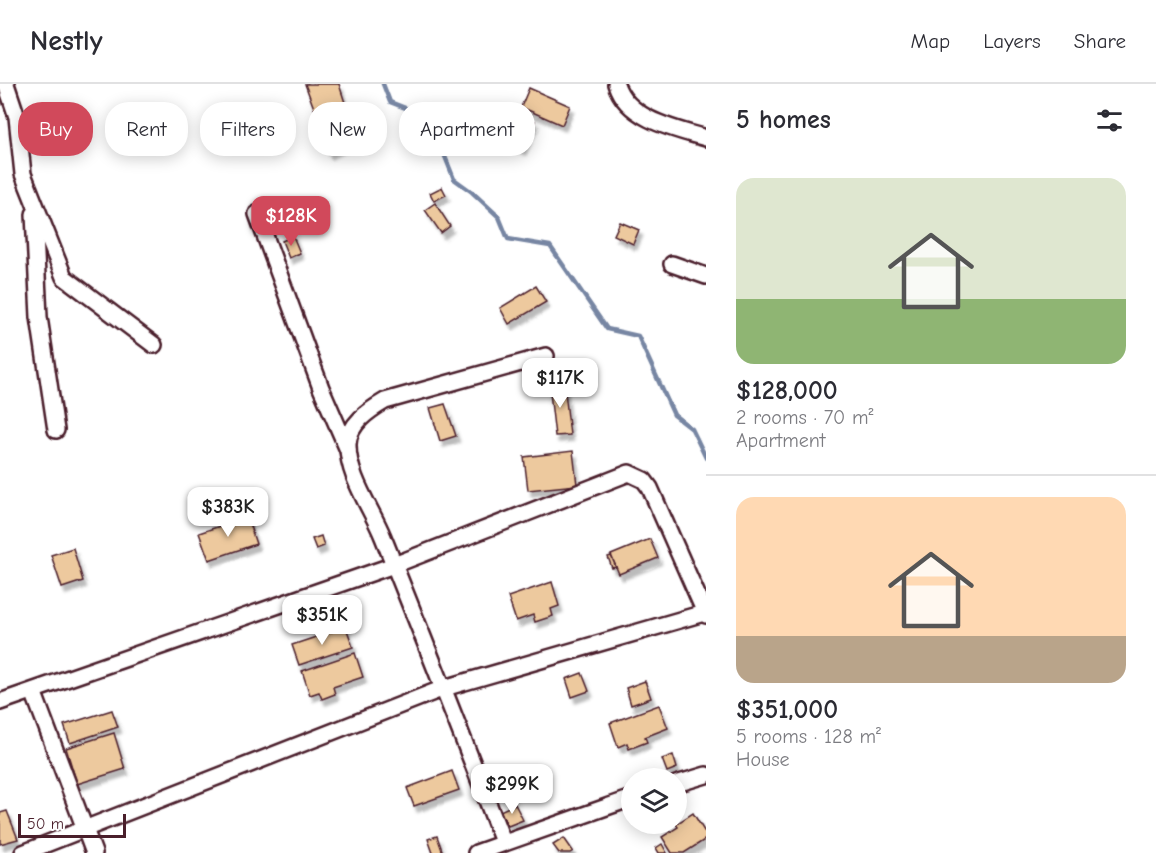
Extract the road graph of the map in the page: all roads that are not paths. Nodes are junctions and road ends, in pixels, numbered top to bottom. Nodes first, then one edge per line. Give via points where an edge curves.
1 (6, 84) edge
2 (616, 84) edge
3 (706, 138) edge
4 (34, 205) junction
5 (257, 214) dead end
6 (672, 264) dead end
7 (706, 276) edge
8 (154, 345) dead end
9 (546, 356) dead end
10 (56, 430) dead end
11 (349, 453) junction
12 (394, 565) junction
13 (705, 614) edge
14 (444, 688) junction
15 (33, 691) junction
16 (0, 702) edge
17 (706, 775) edge
18 (687, 780) edge
19 (621, 802) edge
20 (83, 828) junction
21 (503, 842) junction
22 (23, 853) edge
23 (93, 853) edge
24 (476, 853) edge

1 - 4 street via 17,117 23,174
2 - 3 street via 628,107 674,129
4 - 8 street via 64,276
4 - 10 street via 39,317
5 - 11 street
6 - 7 street
9 - 11 street via 384,401 351,431
11 - 12 street
12 - 13 street via 629,473 644,480 650,488
12 - 14 street
12 - 15 street
13 - 14 street
14 - 20 street
14 - 21 street
15 - 16 street
15 - 20 street
17 - 18 street
19 - 21 street
20 - 22 street
20 - 23 street
21 - 24 street

